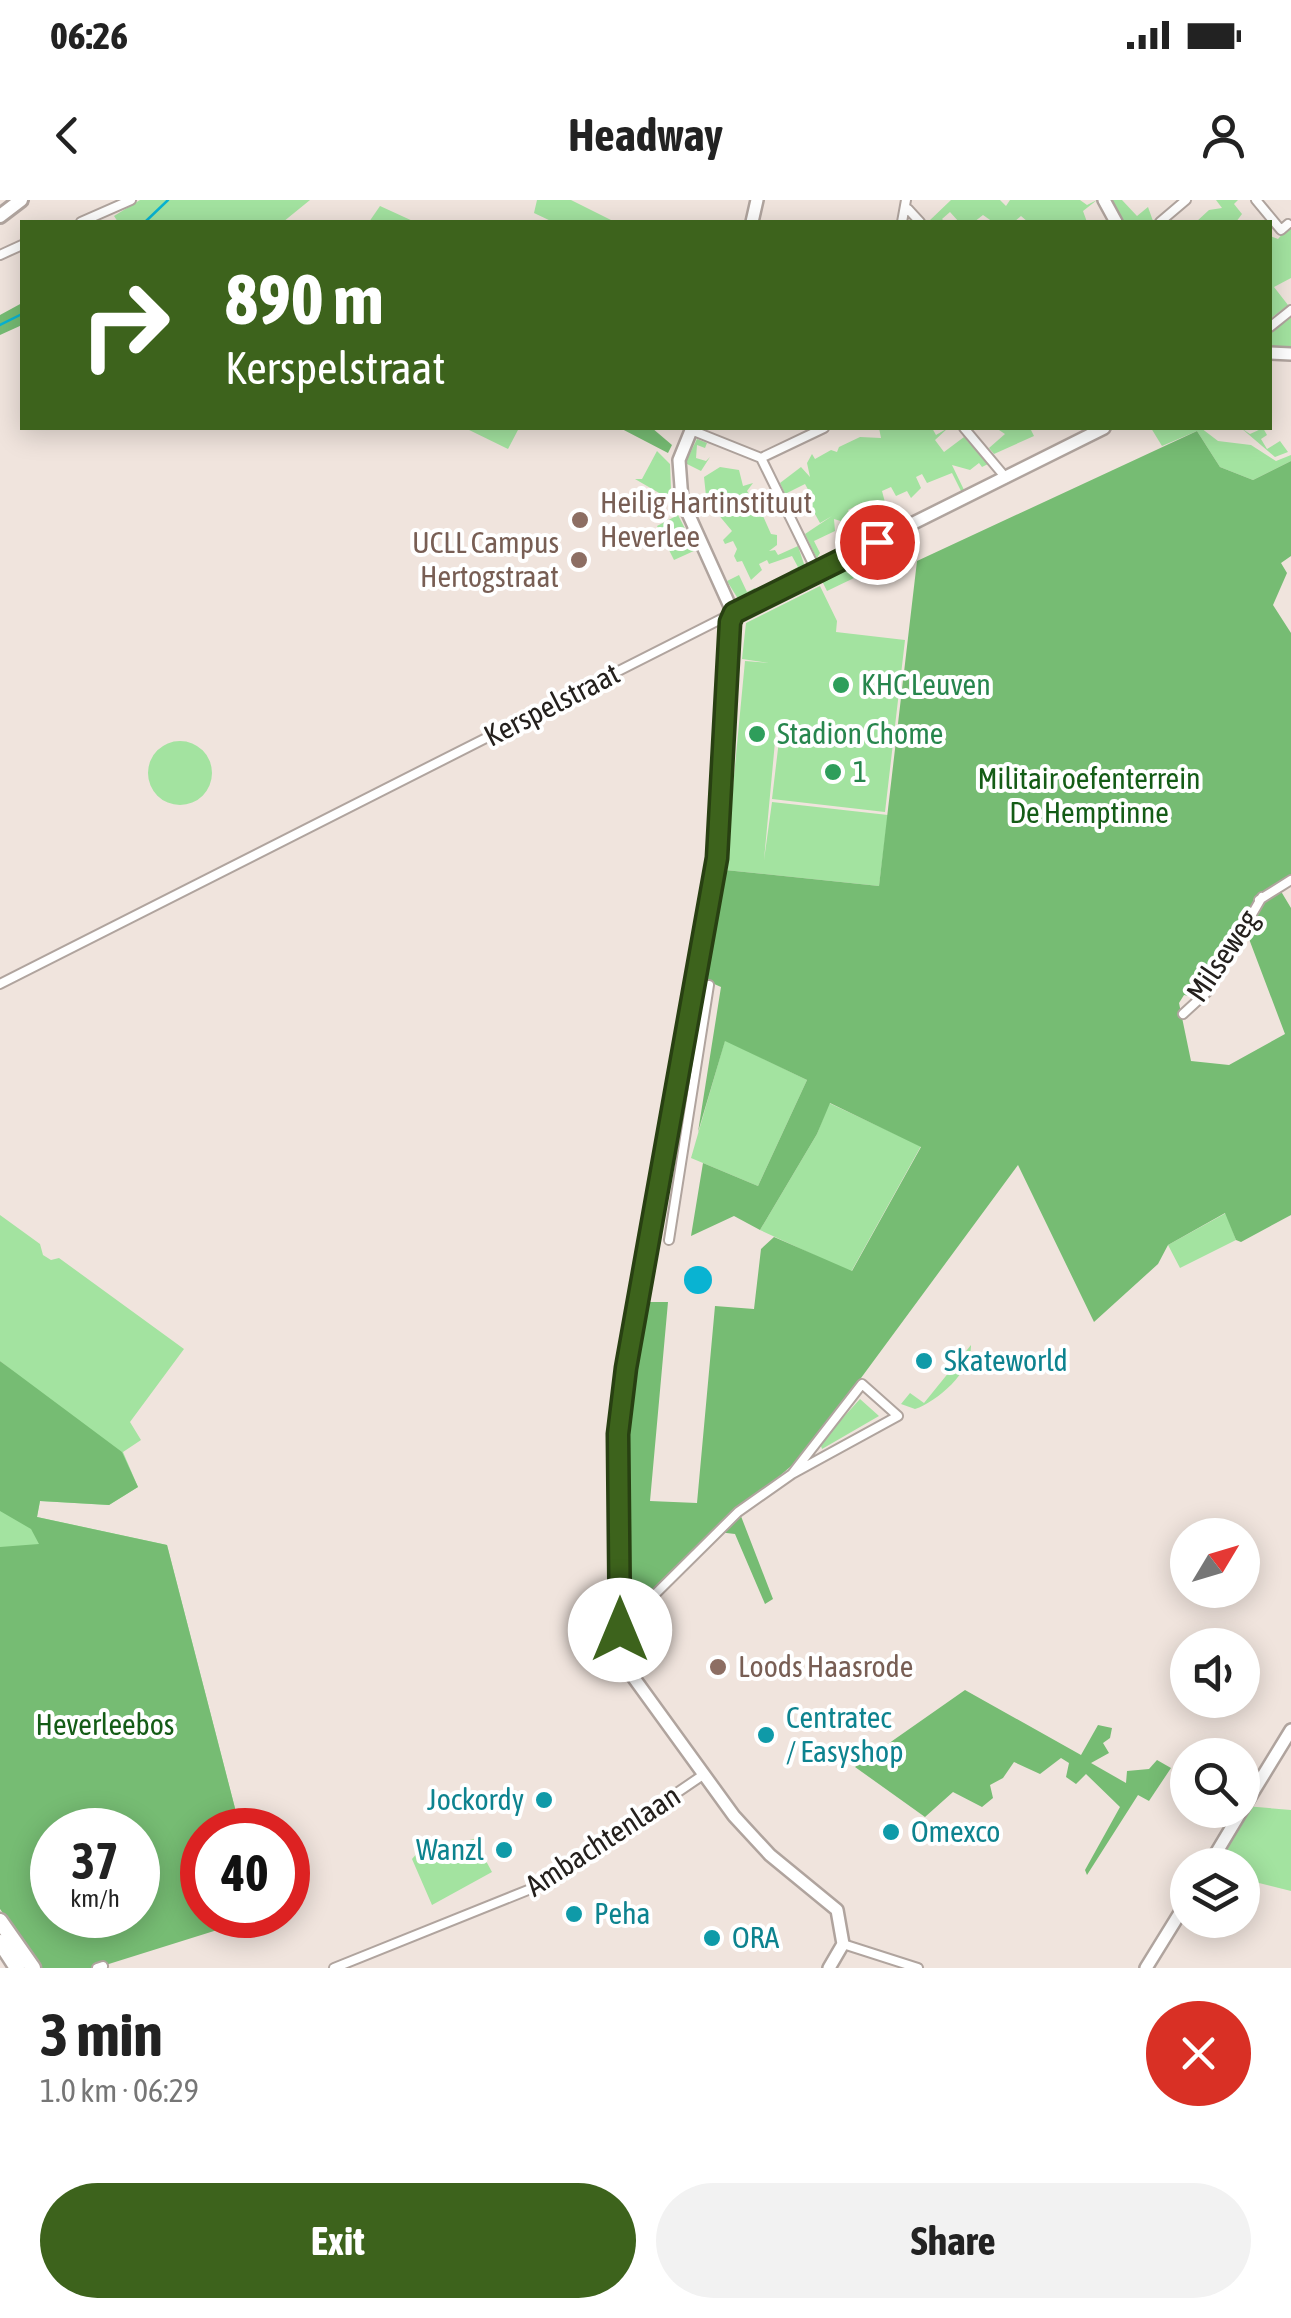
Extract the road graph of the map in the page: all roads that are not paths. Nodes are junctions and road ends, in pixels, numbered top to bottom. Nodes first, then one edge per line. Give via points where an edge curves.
1 (21, 200) edge
2 (131, 200) edge
3 (1186, 200) edge
4 (1256, 200) edge
5 (0, 216) edge
6 (86, 220) edge
7 (1162, 220) edge
8 (1281, 230) dead end
9 (692, 430) edge
10 (694, 430) edge
11 (820, 430) edge
12 (966, 430) edge
13 (1094, 430) edge
14 (761, 458) junction
15 (1007, 478) junction
16 (816, 572) junction
17 (734, 613) junction
18 (1291, 880) edge
19 (0, 984) edge
20 (709, 985) dead end
21 (1183, 1014) dead end
22 (669, 1240) dead end
23 (792, 1474) junction
24 (620, 1630) junction
25 (1291, 1730) edge
26 (703, 1775) junction
27 (1260, 1781) edge
28 (0, 1921) edge
29 (1170, 1929) edge
30 (0, 1942) edge
31 (843, 1944) junction
32 (17, 1968) edge
33 (34, 1968) edge
34 (334, 1968) edge
35 (829, 1968) edge
36 (918, 1968) edge
37 (1146, 1968) edge

1 - 5 main road
2 - 6 street
3 - 7 street
4 - 8 street
9 - 17 street via 679,460 682,500
10 - 14 street
11 - 14 street
12 - 15 street
13 - 15 street, Kerspelstraat
14 - 16 street
15 - 16 street, Kerspelstraat
16 - 17 street, Kerspelstraat
17 - 19 street, Kerspelstraat
17 - 24 street via 717,858 618,1434
18 - 21 street, Milseweg via 1259,900 1207,992
20 - 22 street
23 - 23 street via 807,1466 898,1416 862,1384
23 - 24 street via 738,1512
24 - 26 street, Ambachtenlaan via 610,1645
25 - 27 street
26 - 31 street, Ambachtenlaan via 770,1855 830,1902 842,1920
26 - 34 street, Ambachtenlaan via 543,1884
28 - 33 highway
29 - 37 street
30 - 32 highway
31 - 35 street
31 - 36 street

